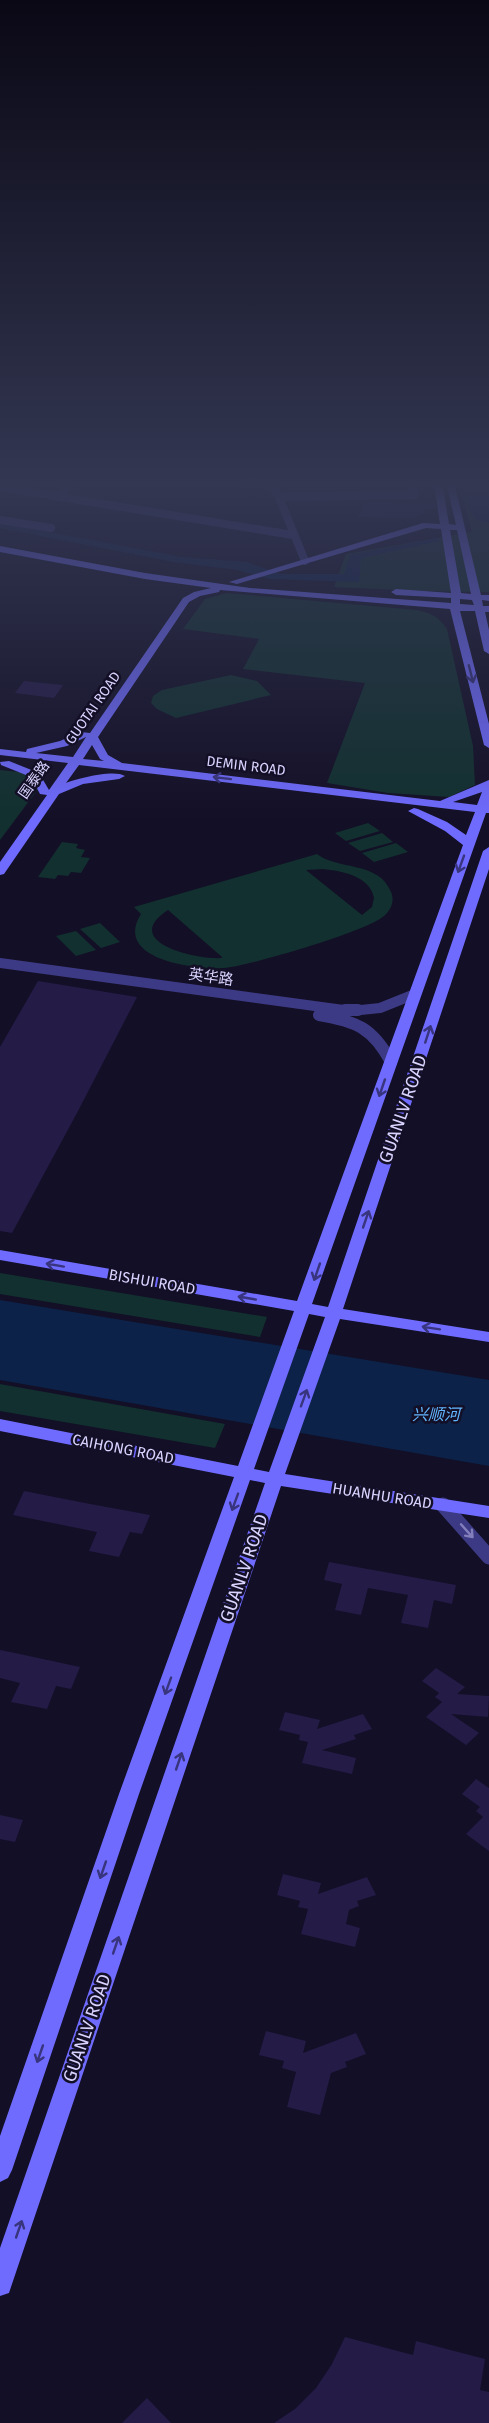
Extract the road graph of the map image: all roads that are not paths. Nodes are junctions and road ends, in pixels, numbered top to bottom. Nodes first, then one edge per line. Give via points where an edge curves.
1 (183, 595) edge
2 (195, 595) edge
3 (365, 595) edge
4 (455, 595) edge
5 (477, 597) junction
6 (489, 598) edge
7 (456, 602) junction
8 (484, 609) edge
9 (486, 620) edge
10 (489, 651) edge
11 (88, 735) junction
12 (489, 745) edge
13 (3, 758) edge
14 (67, 765) junction
15 (132, 768) junction
16 (119, 776) junction
17 (489, 783) edge
18 (489, 788) edge
19 (49, 792) junction
20 (434, 804) junction
21 (414, 811) junction
22 (483, 814) edge
23 (468, 843) junction
24 (489, 851) edge
25 (0, 854) edge
26 (0, 871) edge
27 (0, 963) edge
28 (0, 969) edge
29 (415, 994) junction
30 (391, 1062) junction
31 (0, 1255) edge
32 (304, 1308) junction
33 (334, 1313) junction
34 (489, 1337) edge
35 (0, 1425) edge
36 (245, 1473) junction
37 (274, 1479) junction
38 (443, 1505) junction
39 (489, 1512) edge
40 (489, 1557) edge
41 (2, 2160) edge
42 (0, 2284) edge

1 - 11 main road, 国泰路
2 - 11 main road, GUOTAI ROAD via 186,600
3 - 7 main road
4 - 7 main road
5 - 6 main road
5 - 7 main road
5 - 8 main road
7 - 8 main road
7 -> 12 main road
8 - 9 main road
9 - 10 main road
11 - 13 main road
11 - 14 main road, 国泰路
11 - 15 main road via 104,757
13 - 14 main road
13 - 19 main road via 35,775
14 - 15 main road, DEMIN ROAD
14 - 16 main road
14 - 19 main road
20 -> 15 main road, DEMIN ROAD
16 - 19 main road via 81,781
16 - 21 main road
17 - 20 main road via 460,798
18 - 22 main road, GUANLV ROAD
19 - 25 main road, 国泰路
19 - 26 main road
20 - 22 main road, DEMIN ROAD
21 - 22 main road
21 - 23 main road via 441,822
22 - 23 main road, GUANLV ROAD
23 -> 29 main road, GUANLV ROAD
33 -> 24 main road, GUANLV ROAD
27 - 29 street, 英华路 via 351,1011 380,1008
28 - 30 street, 英华路 via 266,1005 350,1021 380,1040
29 - 30 main road, GUANLV ROAD
30 -> 32 main road, GUANLV ROAD
32 -> 31 main road, BISHUI ROAD
32 - 33 main road, BISHUI ROAD
32 - 36 main road, GUANLV ROAD
34 -> 33 main road
37 -> 33 main road, GUANLV ROAD
35 - 36 main road, CAIHONG ROAD
36 - 37 main road, CAIHONG ROAD
36 -> 41 main road, GUANLV ROAD
37 - 38 main road, HUANHU ROAD
42 -> 37 main road, GUANLV ROAD
38 - 39 main road, HUANHU ROAD
38 -> 40 street

